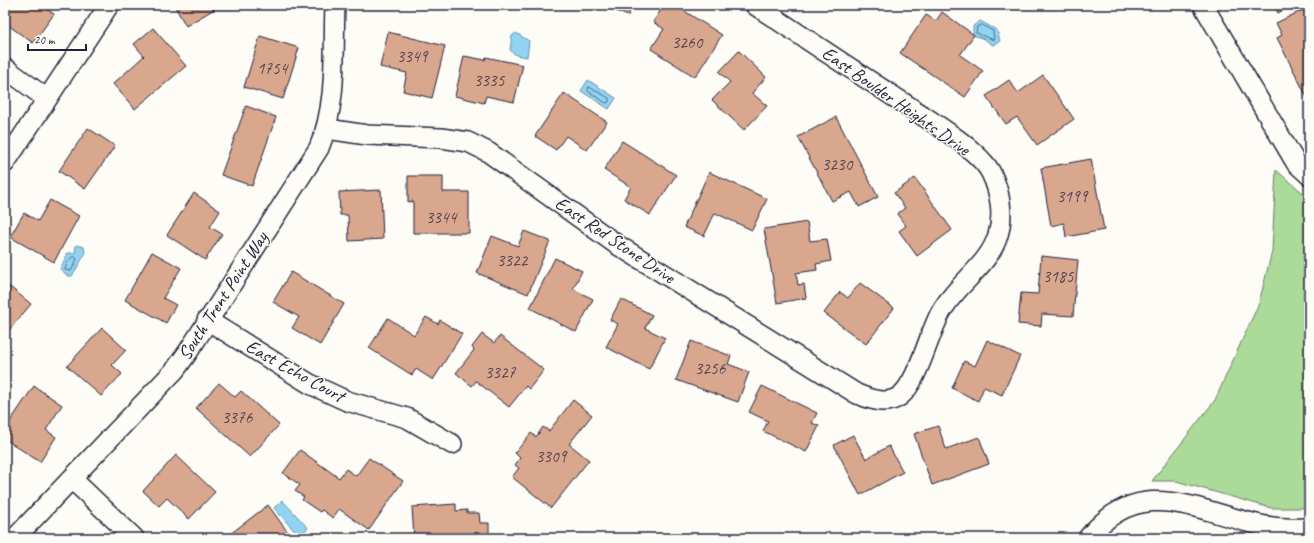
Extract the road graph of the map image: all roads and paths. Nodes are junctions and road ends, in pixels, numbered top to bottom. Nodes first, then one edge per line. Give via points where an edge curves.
1 (109, 5) edge
2 (335, 5) edge
3 (756, 5) edge
4 (1203, 5) edge
5 (5, 68) edge
6 (47, 99) junction
7 (327, 129) junction
8 (5, 163) edge
9 (1309, 175) edge
10 (207, 320) junction
11 (888, 401) joint
12 (452, 444) dead end
13 (72, 479) junction
14 (1309, 528) edge
15 (15, 538) edge
16 (134, 538) edge
17 (1088, 538) edge

1 - 6 street
2 - 7 street, South Trent Point Way via 332,102
3 - 11 street, East Boulder Heights Drive via 958,140 991,172 998,193 1001,216 998,235 990,252 941,311 912,380 900,396
4 - 9 street via 1296,163
5 - 6 street
6 - 8 street
7 - 10 street, South Trent Point Way via 319,148
7 - 11 street, East Red Stone Drive via 367,135 441,138 468,142 488,152 616,244 857,394 876,402
10 - 12 street, East Echo Court via 310,384 347,401 407,418
10 - 13 street, South Trent Point Way via 175,370
13 - 15 street, South Trent Point Way
13 - 16 street
14 - 17 street via 1272,527 1178,503 1156,500 1132,504 1112,515

